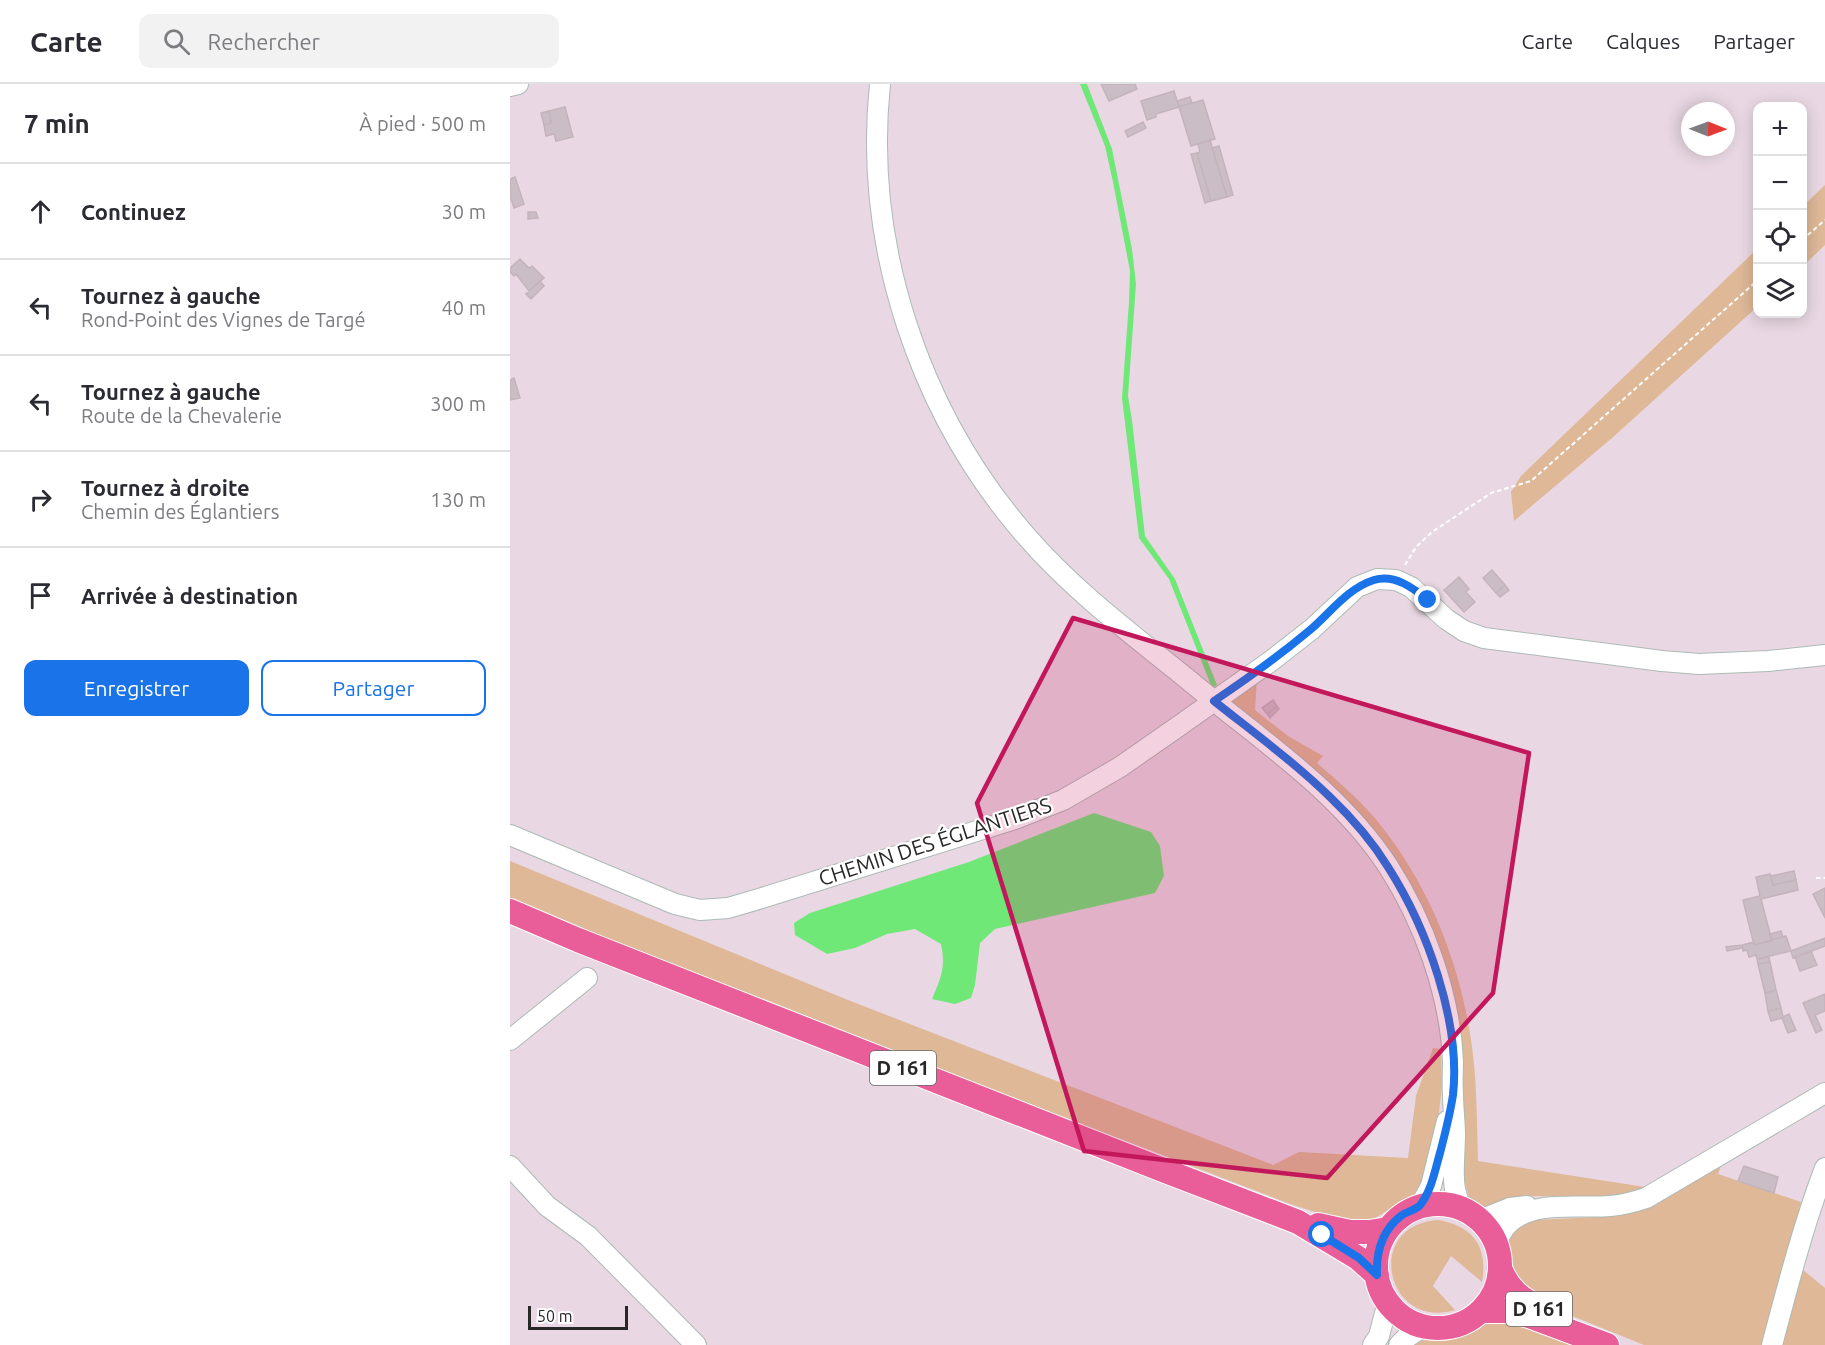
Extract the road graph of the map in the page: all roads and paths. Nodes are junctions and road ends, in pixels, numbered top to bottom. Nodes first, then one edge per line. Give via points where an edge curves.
1 (518, 84) edge
2 (880, 84) edge
3 (510, 86) edge
4 (1825, 220) edge
5 (1807, 236) edge
6 (1753, 284) edge
7 (1395, 580) junction
8 (1825, 655) edge
9 (1214, 701) junction
10 (510, 835) edge
11 (1816, 878) dead end
12 (1825, 878) edge
13 (510, 911) edge
14 (587, 978) dead end
15 (510, 1040) edge
16 (1825, 1093) edge
17 (1453, 1095) junction
18 (510, 1167) edge
19 (1825, 1168) edge
20 (1420, 1206) junction
21 (1553, 1206) junction
22 (1471, 1214) junction
23 (1298, 1222) junction
24 (1388, 1229) junction
25 (1496, 1244) junction
26 (1500, 1268) junction
27 (1377, 1275) junction
28 (1388, 1302) junction
29 (1481, 1311) junction
30 (1424, 1326) junction
31 (1598, 1342) edge
32 (696, 1345) edge
33 (1372, 1345) edge
34 (1399, 1345) edge
35 (1772, 1345) edge

1 - 3 street
2 - 9 street via 878,167 890,259 915,348 947,422 982,480 1049,560 1072,584
4 - 5 path
6 - 7 path via 1531,481 1491,493 1432,532 1416,547
7 - 8 street via 1411,587 1464,631 1484,638 1699,664
7 - 9 street, CHEMIN DES ÉGLANTIERS via 1377,579 1357,587 1312,629
9 - 10 street, CHEMIN DES ÉGLANTIERS via 1120,767 1063,800 1015,819 728,908 700,910 675,904
9 - 17 street via 1331,798 1387,865 1414,915 1437,974 1450,1030
11 - 12 path
13 - 23 main road, D 161
14 - 15 street
16 - 21 street via 1646,1198 1609,1206
17 - 20 street via 1431,1186
17 - 22 street via 1455,1186
18 - 32 street via 547,1206 588,1236
19 - 35 street
20 - 22 main road via 1441,1203
20 - 24 main road via 1402,1215
21 - 22 street via 1529,1205
21 - 25 street via 1520,1215 1506,1225
22 - 25 main road
23 - 24 main road, D 161 via 1350,1232
23 - 27 main road, D 161 via 1359,1258
24 - 27 main road via 1380,1243
25 - 26 main road
26 - 29 main road via 1491,1298
26 - 31 main road, D 161 via 1514,1293
27 - 28 main road
28 - 30 main road via 1398,1313
28 - 33 street via 1379,1336
29 - 30 main road via 1464,1322
29 - 31 main road, D 161 via 1529,1316
30 - 34 street

